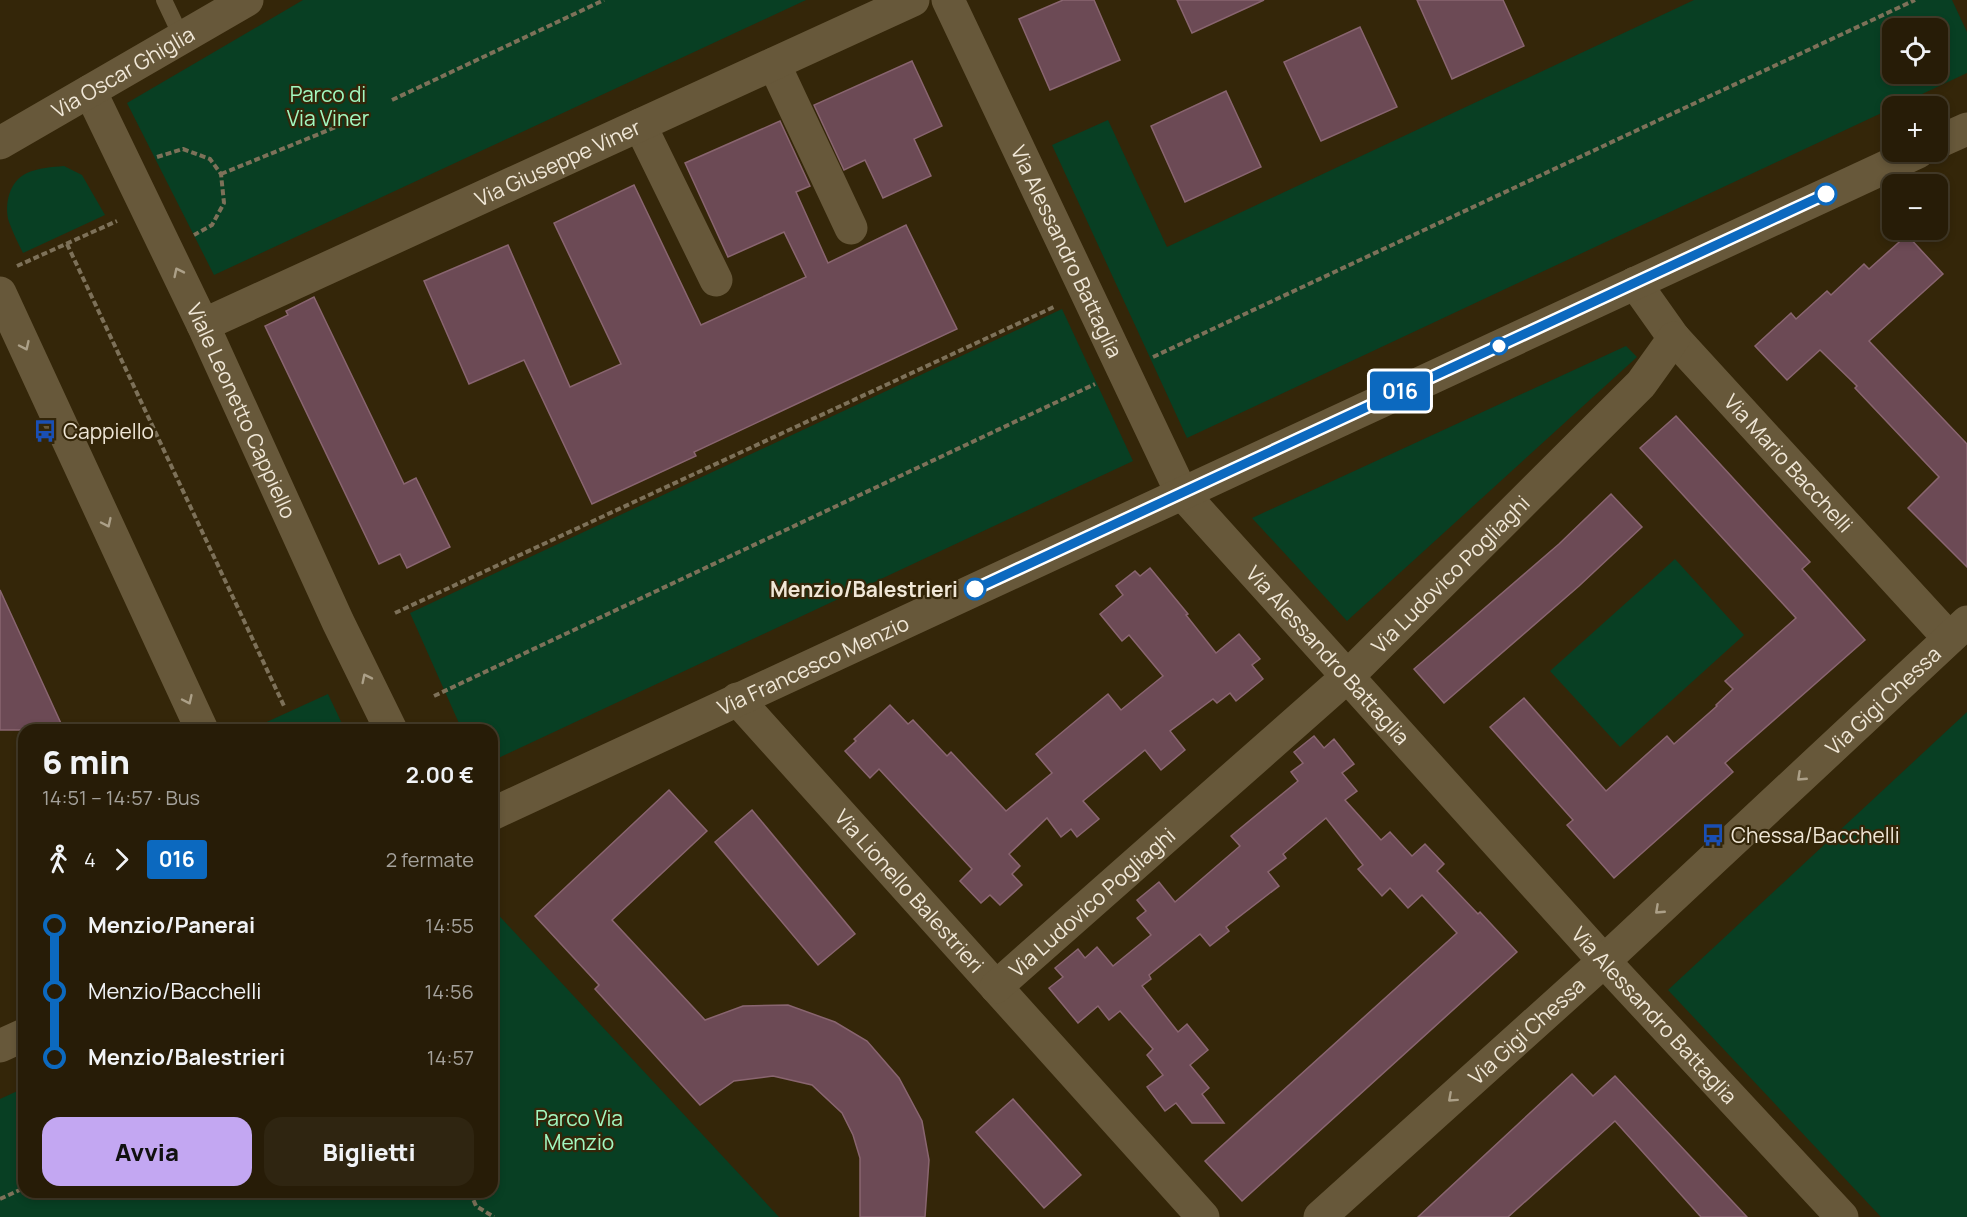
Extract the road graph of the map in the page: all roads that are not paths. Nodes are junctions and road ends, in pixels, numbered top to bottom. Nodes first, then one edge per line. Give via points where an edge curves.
1 (164, 0) edge
2 (247, 0) edge
3 (913, 0) edge
4 (948, 0) edge
5 (182, 38) junction
6 (774, 63) junction
7 (90, 92) junction
8 (640, 125) junction
9 (1967, 129) edge
10 (1948, 138) edge
11 (0, 143) edge
12 (1896, 162) edge
13 (851, 228) dead end
14 (716, 280) dead end
15 (5, 281) edge
16 (1635, 283) junction
17 (204, 325) junction
18 (1674, 338) junction
19 (1181, 492) junction
20 (1958, 630) edge
21 (1348, 676) junction
22 (737, 699) junction
23 (199, 724) edge
24 (388, 724) edge
25 (498, 811) edge
26 (1604, 961) junction
27 (996, 987) junction
28 (18, 1038) edge
29 (0, 1046) edge
30 (1203, 1217) edge
31 (1320, 1217) edge
32 (1842, 1217) edge

1 - 5 lane
2 - 5 street, Via Oscar Ghiglia
3 - 6 street, Via Giuseppe Viner
4 - 19 street, Via Alessandro Battaglia
5 - 7 street, Via Oscar Ghiglia
6 - 8 street, Via Giuseppe Viner
6 - 13 street
7 - 11 street, Via Oscar Ghiglia
17 -> 7 street, Viale Leonetto Cappiello
8 - 14 street
8 - 17 street, Via Giuseppe Viner
9 - 10 street
12 - 16 street, Via Francesco Menzio
15 -> 23 street
16 - 18 street, Via Mario Bacchelli
16 - 19 street, Via Francesco Menzio
24 -> 17 street, Viale Leonetto Cappiello
18 - 20 street, Via Mario Bacchelli
18 - 21 street, Via Ludovico Pogliaghi via 1641,384
19 - 21 street, Via Alessandro Battaglia
19 - 22 street, Via Francesco Menzio
20 -> 26 street, Via Gigi Chessa
21 - 26 street, Via Alessandro Battaglia
21 - 27 street, Via Ludovico Pogliaghi
22 - 25 street, Via Francesco Menzio
22 - 27 street, Via Lionello Balestrieri
26 -> 31 street, Via Gigi Chessa
26 - 32 street, Via Alessandro Battaglia
27 - 30 street, Via Lionello Balestrieri
28 - 29 street

